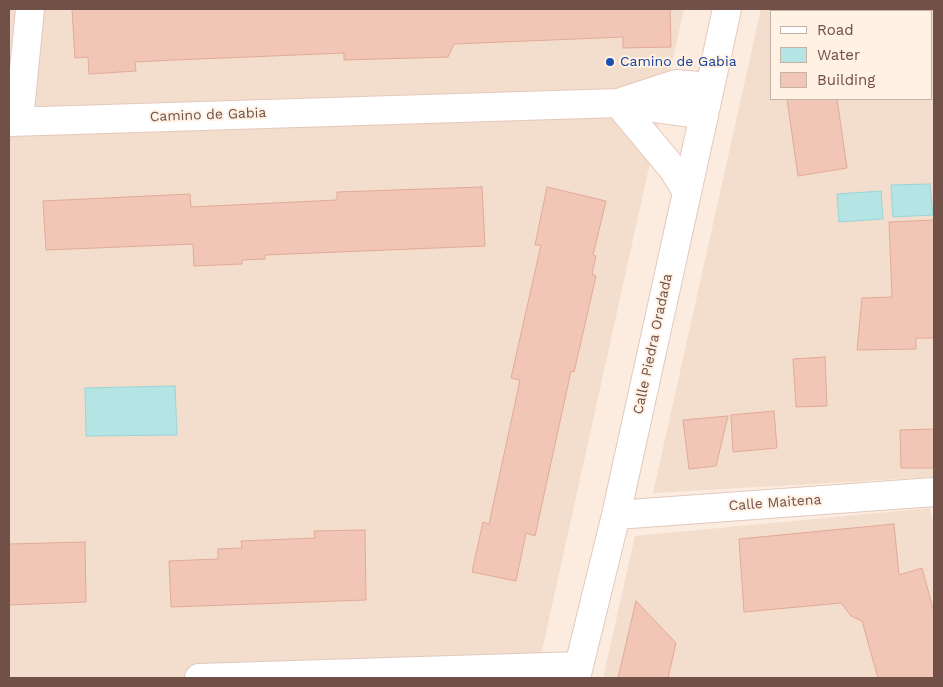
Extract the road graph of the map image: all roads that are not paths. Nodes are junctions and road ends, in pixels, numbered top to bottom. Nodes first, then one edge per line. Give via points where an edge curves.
1 (30, 9) edge
2 (727, 9) edge
3 (710, 87) junction
4 (618, 103) junction
5 (704, 115) junction
6 (14, 121) edge
7 (687, 192) junction
8 (934, 492) edge
9 (616, 515) junction
10 (578, 672) edge
11 (199, 678) edge

1 - 6 street
2 - 3 street, Calle Piedra Oradada
3 - 4 street, Camino de Gabia via 676,84
3 - 5 street, Calle Piedra Oradada
4 - 5 street, Camino de Gabia
4 - 6 street, Camino de Gabia
4 - 7 street via 673,169
5 - 7 street, Calle Piedra Oradada
7 - 9 street, Calle Piedra Oradada
8 - 9 street, Calle Maitena
9 - 10 street, Calle Piedra Oradada
10 - 11 street

